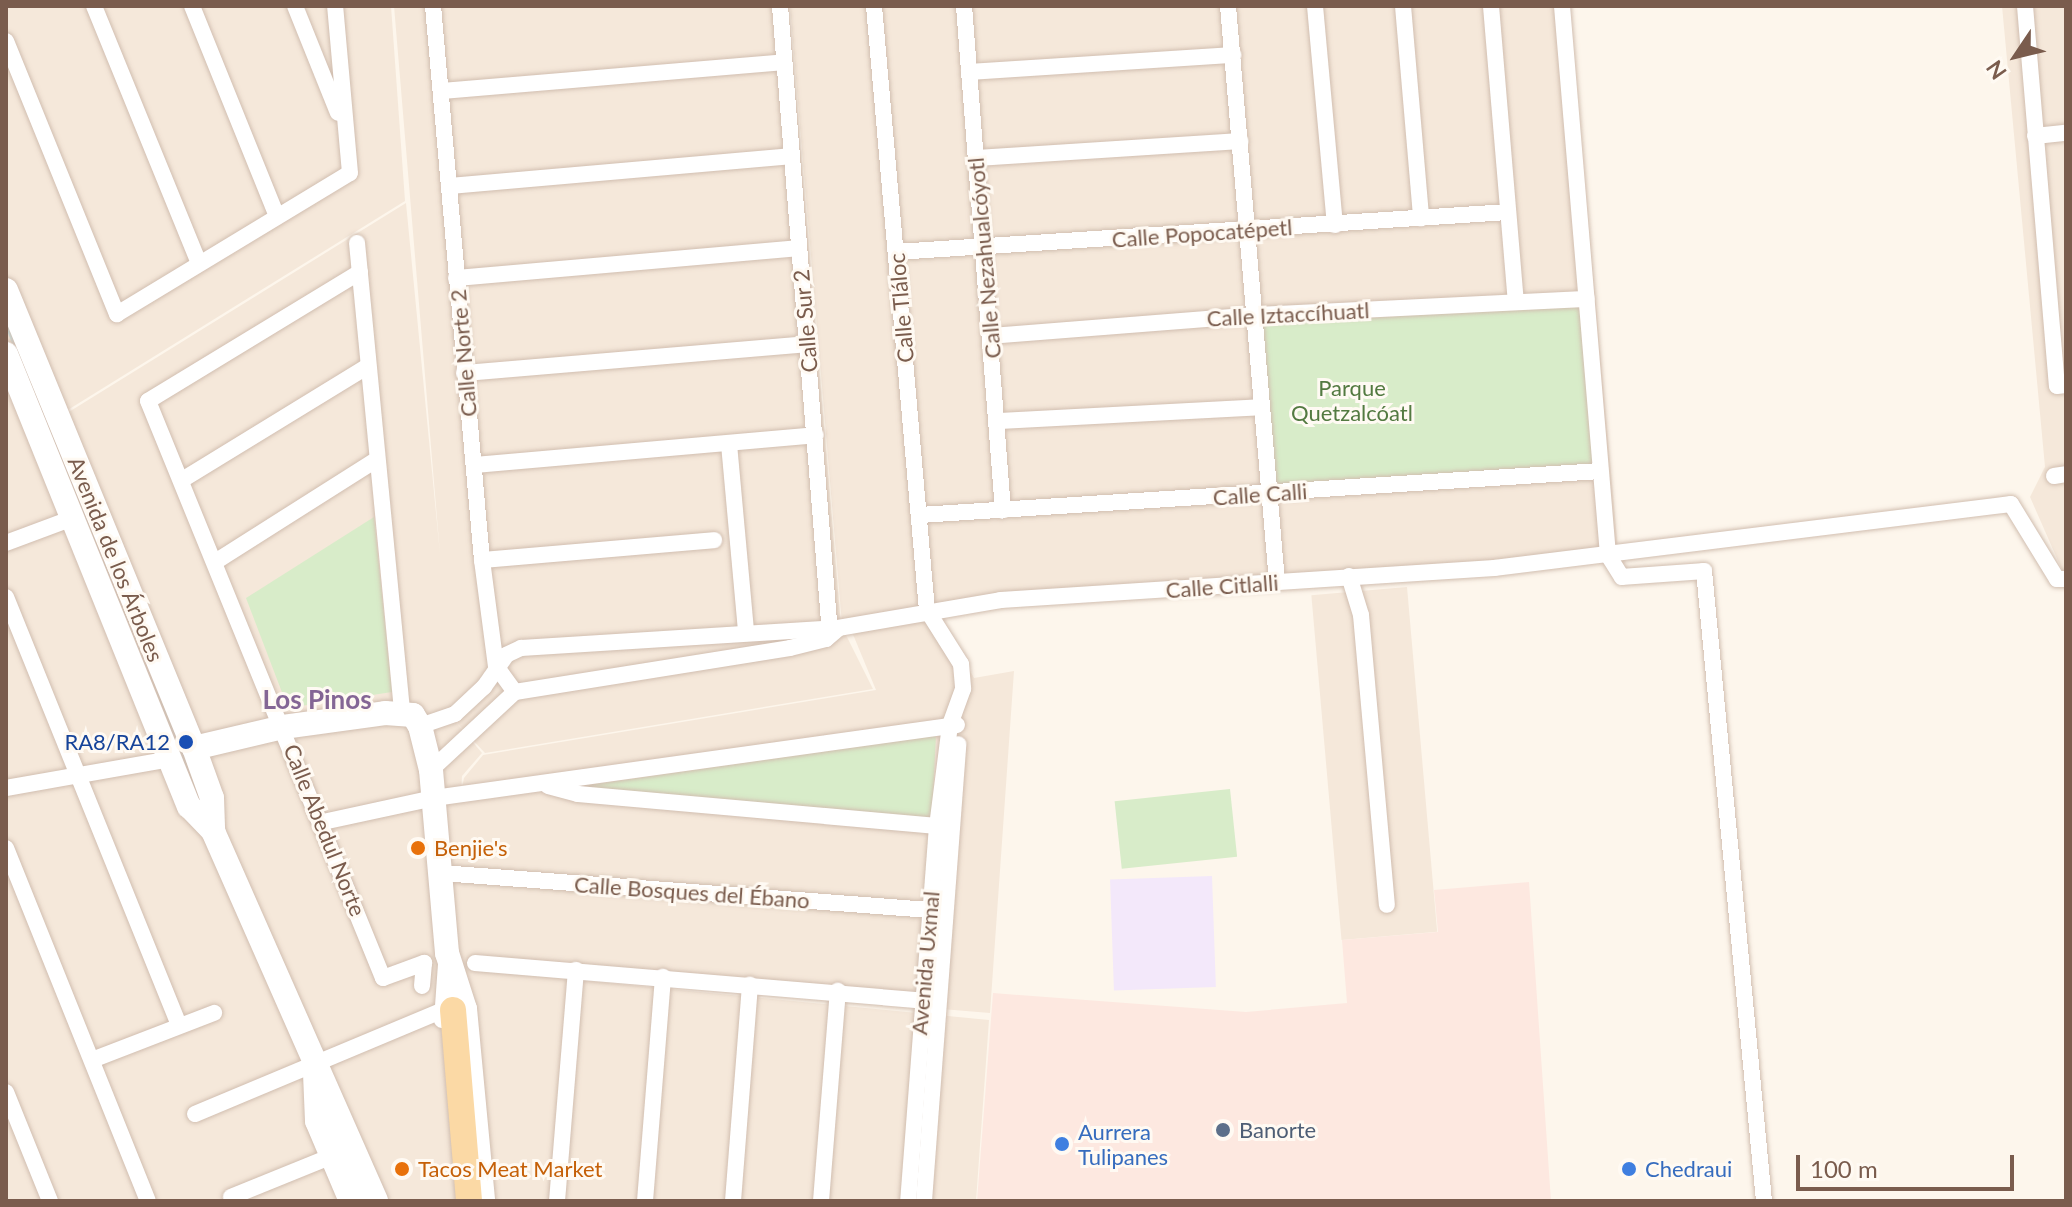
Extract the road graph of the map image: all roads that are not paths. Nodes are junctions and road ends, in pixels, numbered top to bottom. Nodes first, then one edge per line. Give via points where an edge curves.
1 (94, 6) edge
2 (192, 6) edge
3 (295, 6) edge
4 (335, 6) edge
5 (433, 6) edge
6 (780, 6) edge
7 (874, 6) edge
8 (964, 6) edge
9 (1228, 6) edge
10 (1315, 6) edge
11 (1403, 6) edge
12 (1491, 6) edge
13 (1562, 6) edge
14 (2025, 6) edge
15 (6, 41) edge
16 (1233, 55) junction
17 (783, 62) junction
18 (969, 72) junction
19 (441, 91) junction
20 (345, 130) junction
21 (2066, 133) edge
22 (2035, 136) junction
23 (1240, 141) junction
24 (791, 156) junction
25 (977, 158) junction
26 (449, 186) junction
27 (1508, 212) junction
28 (277, 216) junction
29 (1421, 218) junction
30 (1335, 225) junction
31 (1248, 229) junction
32 (357, 243) dead end
33 (984, 246) junction
34 (798, 248) junction
35 (896, 252) junction
36 (199, 263) junction
37 (360, 272) junction
38 (456, 278) junction
39 (6, 290) edge
40 (1587, 299) junction
41 (1516, 302) junction
42 (1255, 315) junction
43 (990, 336) junction
44 (807, 344) junction
45 (6, 354) edge
46 (368, 366) junction
47 (464, 373) junction
48 (2061, 386) edge
49 (1262, 407) junction
50 (998, 421) junction
51 (816, 435) junction
52 (729, 444) junction
53 (376, 460) junction
54 (474, 465) junction
55 (1600, 471) junction
56 (182, 480) junction
57 (1270, 494) junction
58 (1003, 510) junction
59 (920, 515) junction
60 (73, 518) junction
61 (714, 540) dead end
62 (6, 543) edge
63 (1608, 555) junction
64 (482, 560) junction
65 (215, 562) junction
66 (1349, 576) junction
67 (2066, 579) edge
68 (1277, 582) junction
69 (6, 597) edge
70 (927, 610) junction
71 (833, 630) junction
72 (746, 631) junction
73 (496, 666) junction
74 (515, 692) junction
75 (411, 719) junction
76 (955, 722) junction
77 (283, 727) junction
78 (194, 748) junction
79 (171, 759) junction
80 (431, 770) junction
81 (78, 777) junction
82 (547, 785) junction
83 (6, 788) edge
84 (434, 798) junction
85 (323, 822) junction
86 (944, 826) junction
87 (213, 831) junction
88 (6, 848) edge
89 (441, 873) junction
90 (1387, 905) dead end
91 (936, 911) junction
92 (447, 953) junction
93 (475, 963) dead end
94 (576, 970) junction
95 (663, 977) junction
96 (750, 985) junction
97 (422, 986) dead end
98 (838, 991) junction
99 (928, 1001) junction
100 (447, 1010) junction
101 (214, 1013) dead end
102 (179, 1025) junction
103 (92, 1060) junction
104 (314, 1063) junction
105 (6, 1092) edge
106 (195, 1114) dead end
107 (332, 1156) junction
108 (231, 1197) dead end
109 (50, 1201) edge
110 (148, 1201) edge
111 (351, 1201) edge
112 (376, 1201) edge
113 (458, 1201) edge
114 (469, 1201) edge
115 (483, 1201) edge
116 (557, 1201) edge
117 (645, 1201) edge
118 (733, 1201) edge
119 (821, 1201) edge
120 (908, 1201) edge
121 (924, 1201) edge
122 (1764, 1201) edge

1 - 36 street
2 - 28 street
3 - 20 street
4 - 20 street
5 - 19 street, Calle Norte 2
6 - 17 street, Calle Sur 2
7 - 35 street, Calle Tláloc
8 - 18 street, Calle Nezahualcóyotl
9 - 16 street
10 - 30 street
11 - 29 street
12 - 27 street
13 - 40 street
14 - 22 street
15 - 36 street via 117,314
16 - 18 street
16 - 23 street
17 - 19 street
17 - 24 street, Calle Sur 2
18 - 25 street, Calle Nezahualcóyotl
19 - 26 street, Calle Norte 2
20 - 28 street via 350,173
21 - 22 street
22 - 48 street
23 - 25 street
23 - 31 street
24 - 26 street
24 - 34 street, Calle Sur 2
25 - 33 street, Calle Nezahualcóyotl
26 - 38 street, Calle Norte 2
27 - 29 street, Calle Popocatépetl
27 - 41 street
28 - 36 street
29 - 30 street, Calle Popocatépetl
30 - 31 street, Calle Popocatépetl
31 - 33 street, Calle Popocatépetl
31 - 42 street
32 - 37 street
33 - 35 street, Calle Popocatépetl
33 - 43 street, Calle Nezahualcóyotl
34 - 38 street
34 - 44 street, Calle Sur 2
35 - 59 street, Calle Tláloc
37 - 46 street
37 - 56 street, Calle Abedul Norte via 148,401
38 - 47 street, Calle Norte 2
39 - 78 main road, Avenida de los Árboles
40 - 41 street, Calle Iztaccíhuatl
40 - 55 street
41 - 42 street, Calle Iztaccíhuatl
42 - 43 street, Calle Iztaccíhuatl
42 - 49 street
43 - 50 street, Calle Nezahualcóyotl
44 - 47 street
44 - 51 street, Calle Sur 2
45 - 60 main road, Avenida de los Árboles
46 - 53 street
46 - 56 street
47 - 54 street, Calle Norte 2
49 - 50 street
49 - 57 street
50 - 58 street, Calle Nezahualcóyotl
51 - 52 street
51 - 71 street, Calle Sur 2
52 - 54 street
52 - 72 street
53 - 65 street
53 - 75 street
54 - 64 street, Calle Norte 2
55 - 57 street, Calle Calli
55 - 63 street
56 - 65 street, Calle Abedul Norte
57 - 58 street, Calle Calli
57 - 68 street
58 - 59 street, Calle Calli
59 - 70 street, Calle Tláloc
60 - 62 street
60 - 79 main road, Avenida de los Árboles
61 - 64 street
63 - 66 street, Calle Citlalli
63 - 67 street, Calle Citlalli via 2011,504 2057,579
63 - 122 street via 1622,577 1704,571
64 - 73 street, Calle Norte 2
65 - 77 street, Calle Abedul Norte
66 - 68 street, Calle Citlalli
66 - 90 street via 1361,615
68 - 70 street, Calle Citlalli via 1001,600
69 - 81 street
70 - 71 street, Calle Citlalli
70 - 76 street, Avenida Uxmal via 961,664 963,689
71 - 72 street
71 - 74 street via 790,648
72 - 73 street via 521,648
73 - 74 street, Calle Norte 2
73 - 75 street via 484,687 455,714
74 - 80 street
75 - 77 main road
75 - 80 main road
76 - 82 street
76 - 86 street, Avenida Uxmal
77 - 78 main road
77 - 85 street, Calle Abedul Norte
78 - 87 main road, Avenida de los Árboles via 212,798
79 - 81 street
79 - 87 main road, Avenida de los Árboles via 189,806
80 - 84 main road
81 - 83 street
81 - 102 street
82 - 84 street
82 - 86 street via 578,794
84 - 85 street
84 - 89 main road
85 - 97 street, Calle Abedul Norte via 383,978 424,963
86 - 91 street, Avenida Uxmal
87 - 104 main road, Avenida de los Árboles
88 - 103 street
89 - 91 street, Calle Bosques del Ébano
89 - 92 main road
91 - 99 street, Avenida Uxmal
92 - 100 main road
92 - 115 main road via 465,1009
93 - 94 street
94 - 95 street
94 - 116 street
95 - 96 street
95 - 117 street
96 - 98 street
96 - 118 street
98 - 99 street
98 - 119 street
99 - 120 street, Avenida Uxmal
99 - 121 street, Avenida Uxmal
100 - 104 street
100 - 113 street
100 - 114 main road
101 - 102 street
102 - 103 street
103 - 110 street
104 - 106 street
104 - 107 main road via 317,1121
104 - 112 main road, Avenida de los Árboles
105 - 109 street
107 - 108 street
107 - 111 main road

